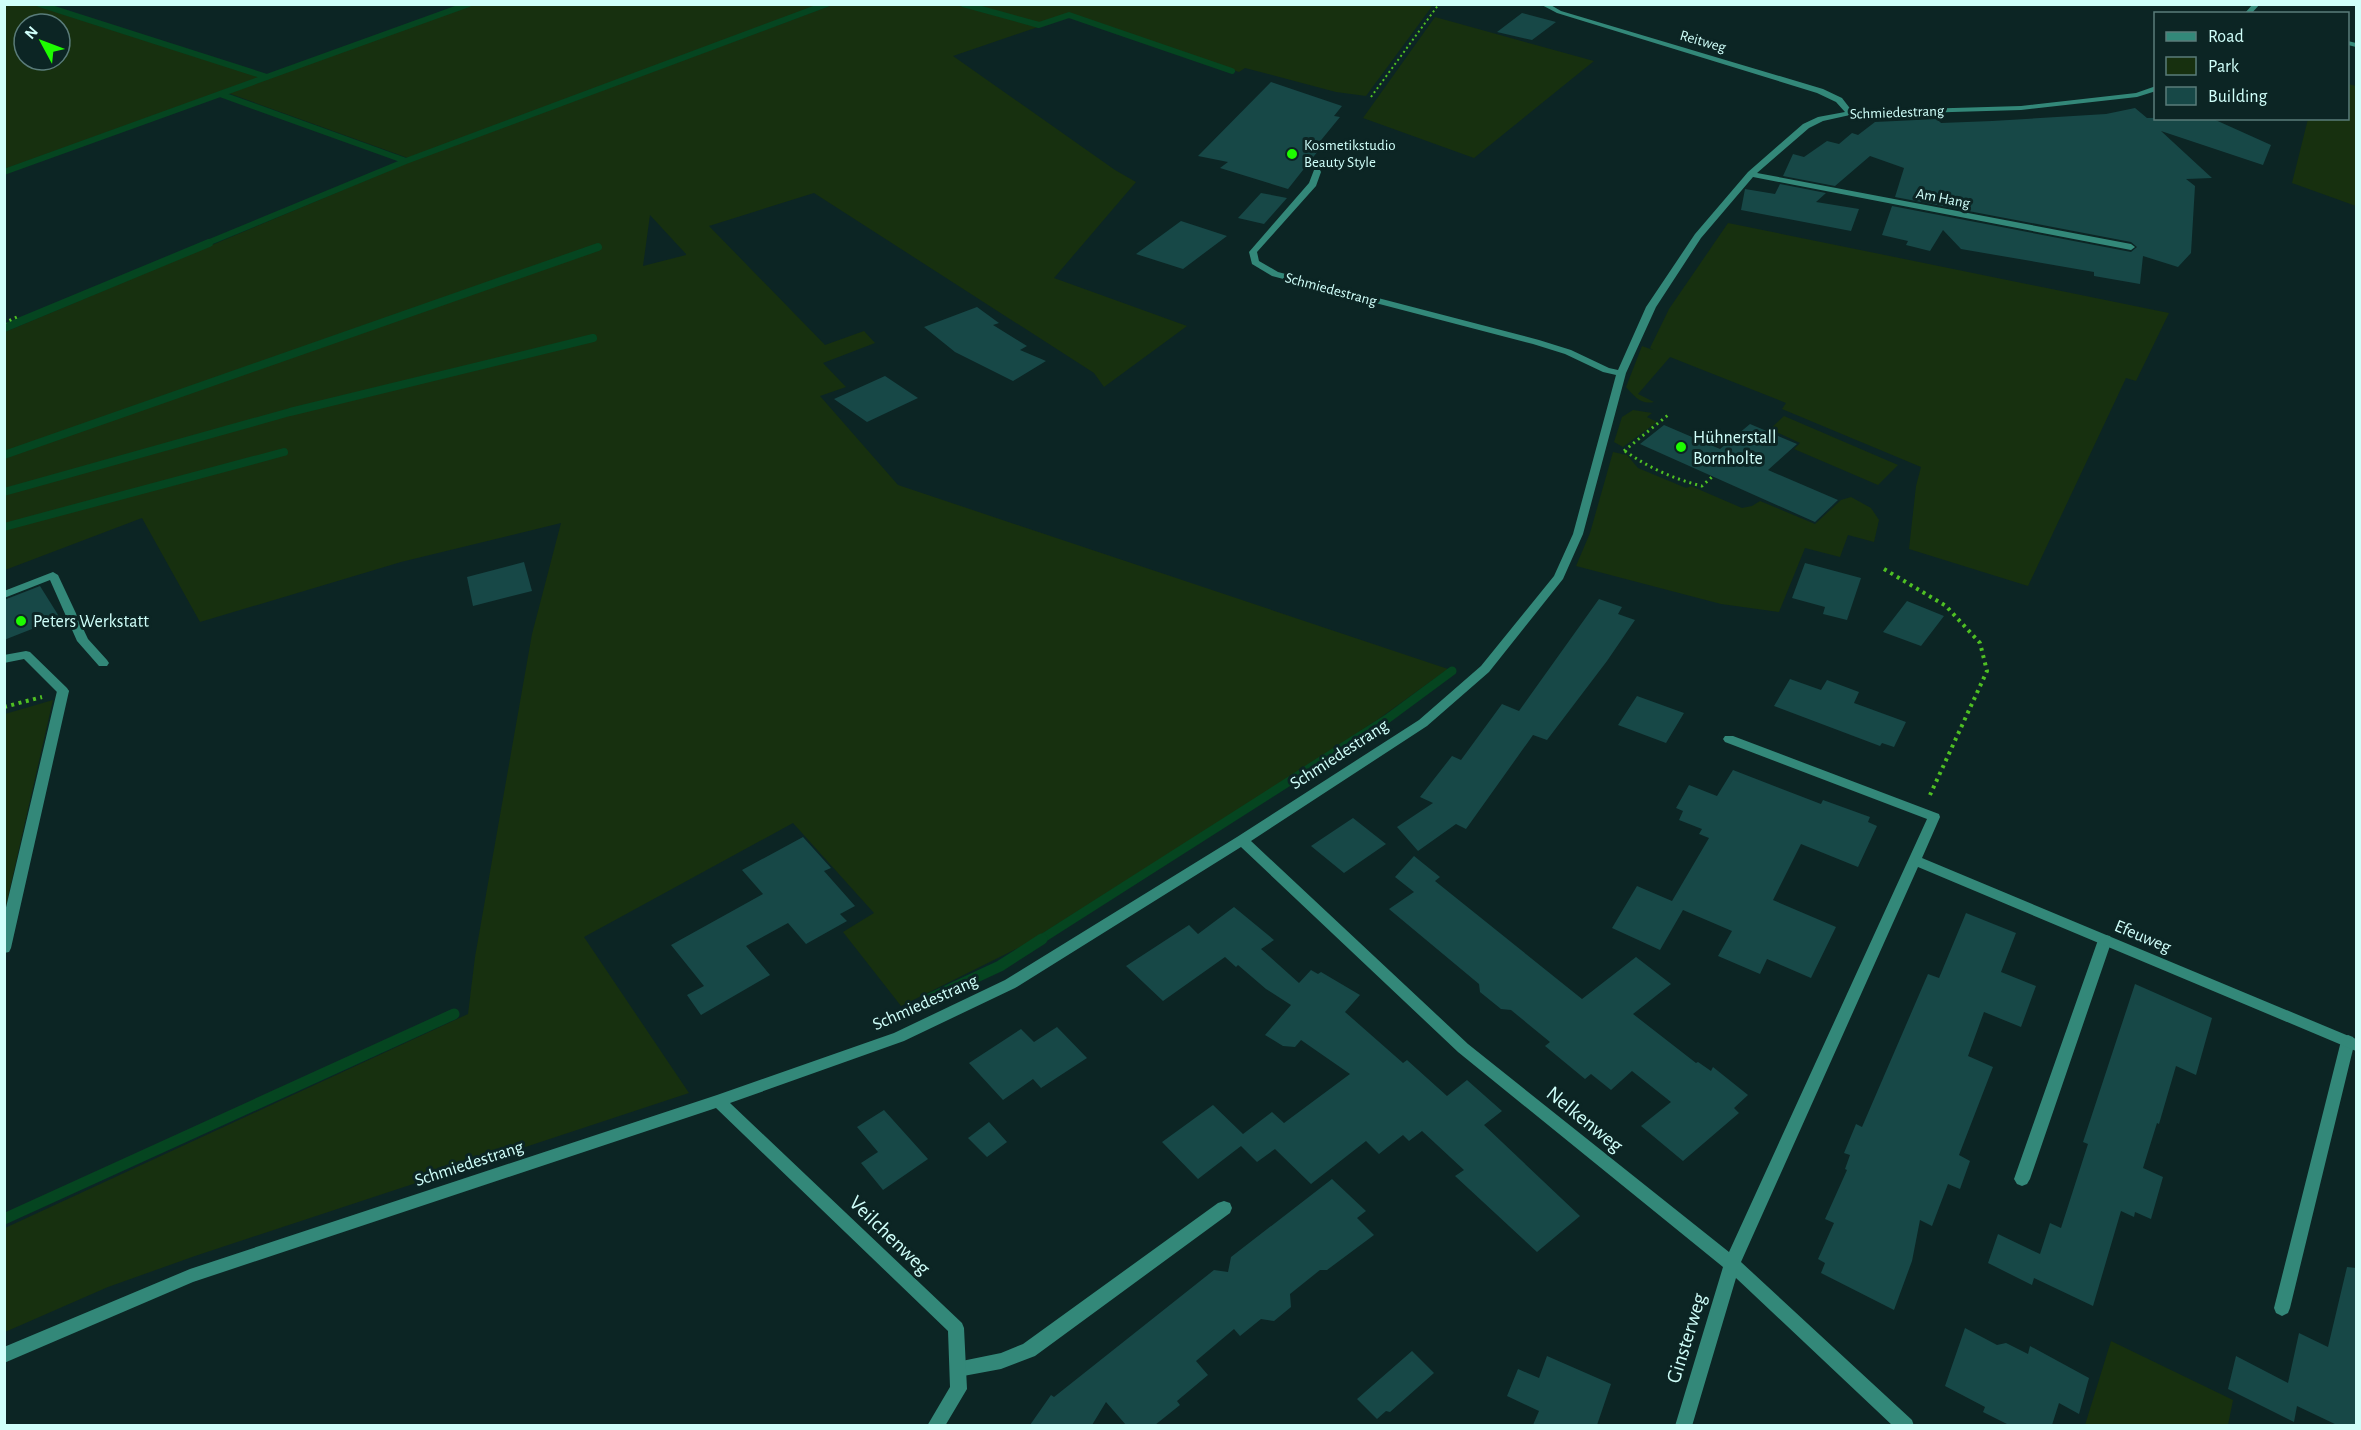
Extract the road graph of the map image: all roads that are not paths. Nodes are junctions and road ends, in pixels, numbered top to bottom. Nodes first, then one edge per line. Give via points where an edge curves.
1 (1543, 4) edge
2 (2154, 89) edge
3 (1850, 113) junction
4 (1317, 172) dead end
5 (1751, 174) junction
6 (2131, 247) dead end
7 (1621, 373) junction
8 (4, 595) edge
9 (4, 659) edge
10 (103, 663) dead end
11 (1729, 739) dead end
12 (1242, 840) junction
13 (1915, 860) junction
14 (2105, 940) junction
15 (4, 948) edge
16 (2352, 1043) edge
17 (718, 1101) junction
18 (2022, 1179) dead end
19 (1224, 1208) dead end
20 (1732, 1264) junction
21 (2282, 1308) dead end
22 (4, 1355) edge
23 (958, 1369) junction
24 (935, 1425) edge
25 (1683, 1425) edge
26 (1906, 1425) edge

1 - 3 street, Reitweg via 1820,91 1839,100
2 - 3 street, Schmiedestrang via 2127,97 2020,108
3 - 5 street, Schmiedestrang via 1806,126
4 - 7 street, Schmiedestrang via 1313,184 1253,252 1255,262 1275,274 1536,342
5 - 6 street, Am Hang
5 - 7 street, Schmiedestrang via 1698,236 1651,307
7 - 12 street, Schmiedestrang via 1578,534 1558,577 1485,669 1423,723
8 - 10 street via 53,575 83,641
9 - 15 street via 26,655 63,691
11 - 13 street via 1934,817
12 - 17 street, Schmiedestrang via 1010,984 900,1037
12 - 20 street, Nelkenweg via 1463,1048
13 - 14 street, Efeuweg
13 - 20 street
14 - 16 street, Efeuweg
14 - 18 street
16 - 21 street
17 - 22 street, Schmiedestrang via 190,1276
17 - 23 street, Veilchenweg via 956,1328
19 - 23 street via 1029,1350 1001,1361
20 - 25 street, Ginsterweg
20 - 26 street, Nelkenweg
23 - 24 street, Veilchenweg via 959,1389

